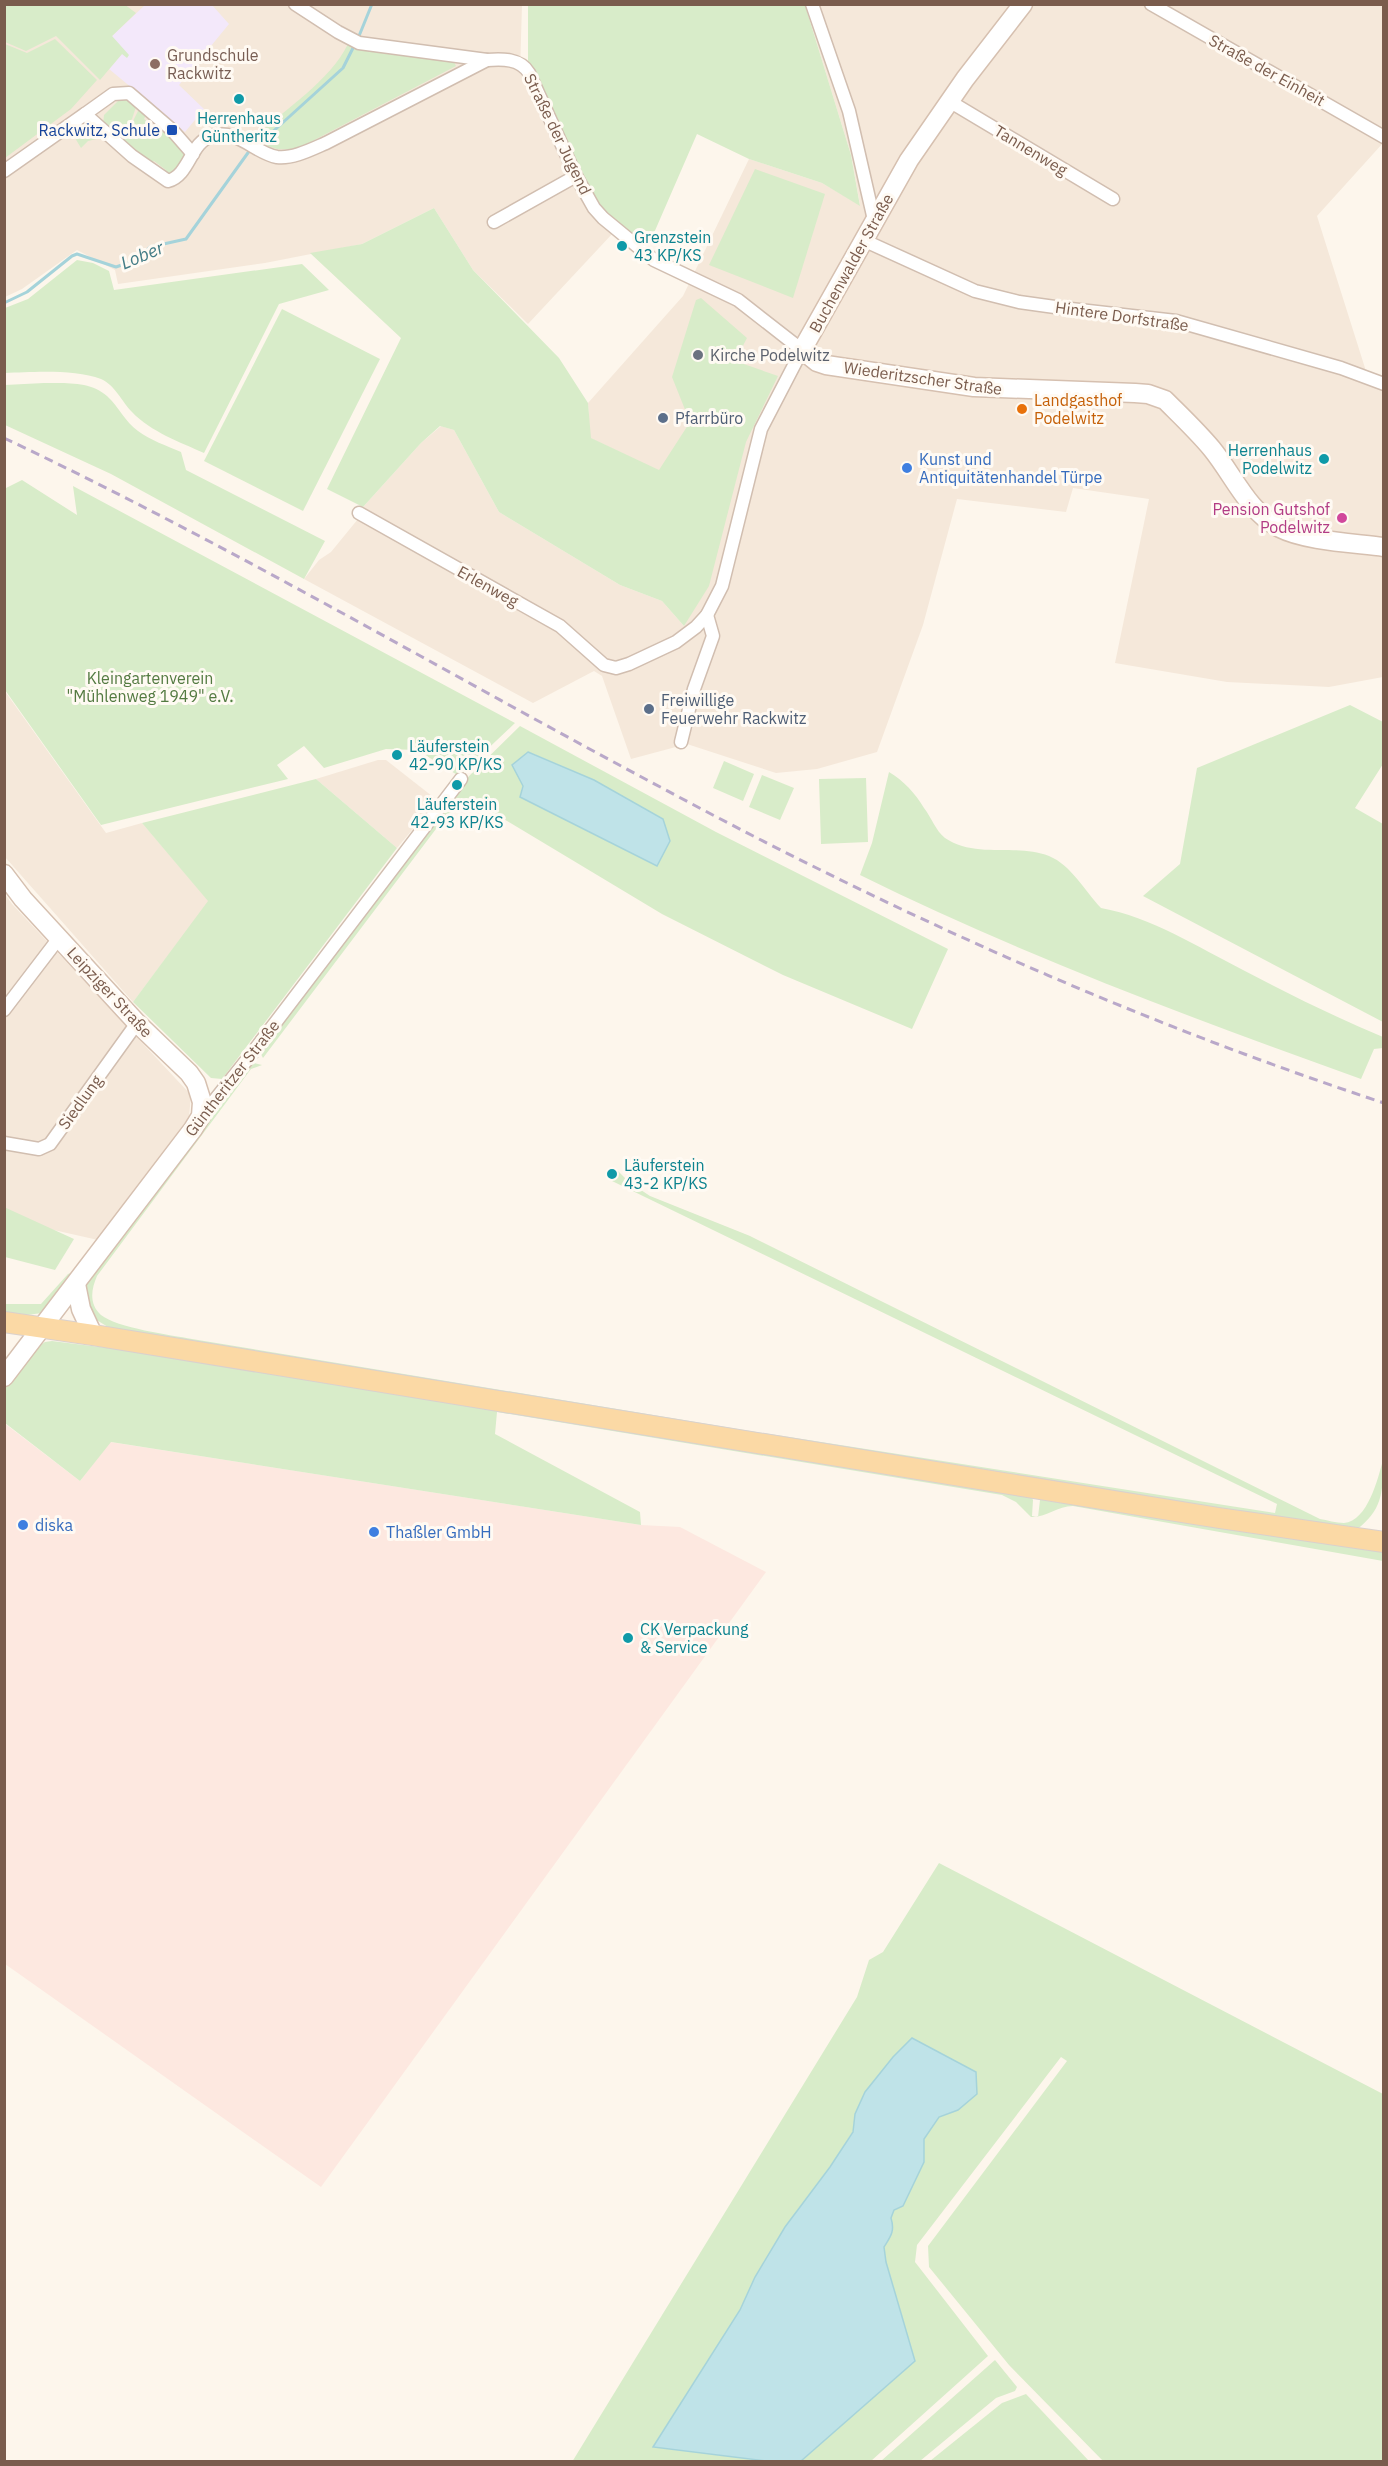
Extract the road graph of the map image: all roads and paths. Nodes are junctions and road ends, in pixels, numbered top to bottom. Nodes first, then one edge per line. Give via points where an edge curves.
1 (295, 4) edge
2 (812, 4) edge
3 (1023, 4) edge
4 (1150, 4) edge
5 (487, 60) junction
6 (949, 101) junction
7 (85, 114) junction
8 (1383, 137) edge
9 (193, 154) junction
10 (4, 171) edge
11 (576, 176) junction
12 (1113, 199) dead end
13 (874, 220) junction
14 (494, 222) dead end
15 (863, 240) junction
16 (802, 350) junction
17 (1383, 384) edge
18 (359, 513) dead end
19 (1383, 547) edge
20 (707, 615) junction
21 (610, 668) joint
22 (681, 742) dead end
23 (461, 779) dead end
24 (4, 874) edge
25 (59, 938) junction
26 (4, 1010) edge
27 (137, 1023) junction
28 (201, 1116) junction
29 (4, 1143) edge
30 (76, 1284) junction
31 (4, 1322) edge
32 (43, 1328) junction
33 (93, 1335) junction
34 (4, 1377) edge
35 (1381, 1542) edge

1 - 5 street via 359,43
2 - 13 street via 849,111
3 - 6 street, Buchenwalder Straße
4 - 8 street, Straße der Einheit
5 - 9 street via 302,153 276,157 239,138 219,134 203,141
5 - 11 street, Straße der Jugend via 514,61 526,68
6 - 12 street, Tannenweg
6 - 13 street, Buchenwalder Straße
7 - 9 street via 113,94 129,93
7 - 9 street via 132,156 168,181 176,179
7 - 10 street
11 - 14 street
11 - 16 street, Straße der Jugend via 603,218 654,260 738,300
13 - 15 street, Buchenwalder Straße
15 - 16 street, Buchenwalder Straße
15 - 17 street, Hintere Dorfstraße via 975,291 1018,302 1176,321 1341,368
16 - 19 street, Wiederitzscher Straße via 826,365 974,387 1157,396 1211,448 1248,500 1271,523 1293,533
16 - 20 street, Buchenwalder Straße via 761,429 722,586
18 - 21 street, Erlenweg via 560,626
20 - 21 street, Buchenwalder Straße via 676,642 629,664
20 - 22 street via 713,636
23 - 28 street, Güntheritzer Straße
24 - 25 street, Leipziger Straße
25 - 26 street
25 - 27 street, Leipziger Straße
27 - 28 street, Leipziger Straße via 196,1083 201,1094
27 - 29 street, Siedlung via 50,1144 39,1149
28 - 30 street, Güntheritzer Straße
30 - 32 street, Güntheritzer Straße
30 - 33 street via 81,1309
31 - 32 main road
32 - 33 main road
32 - 34 street, Güntheritzer Straße
33 - 35 main road

